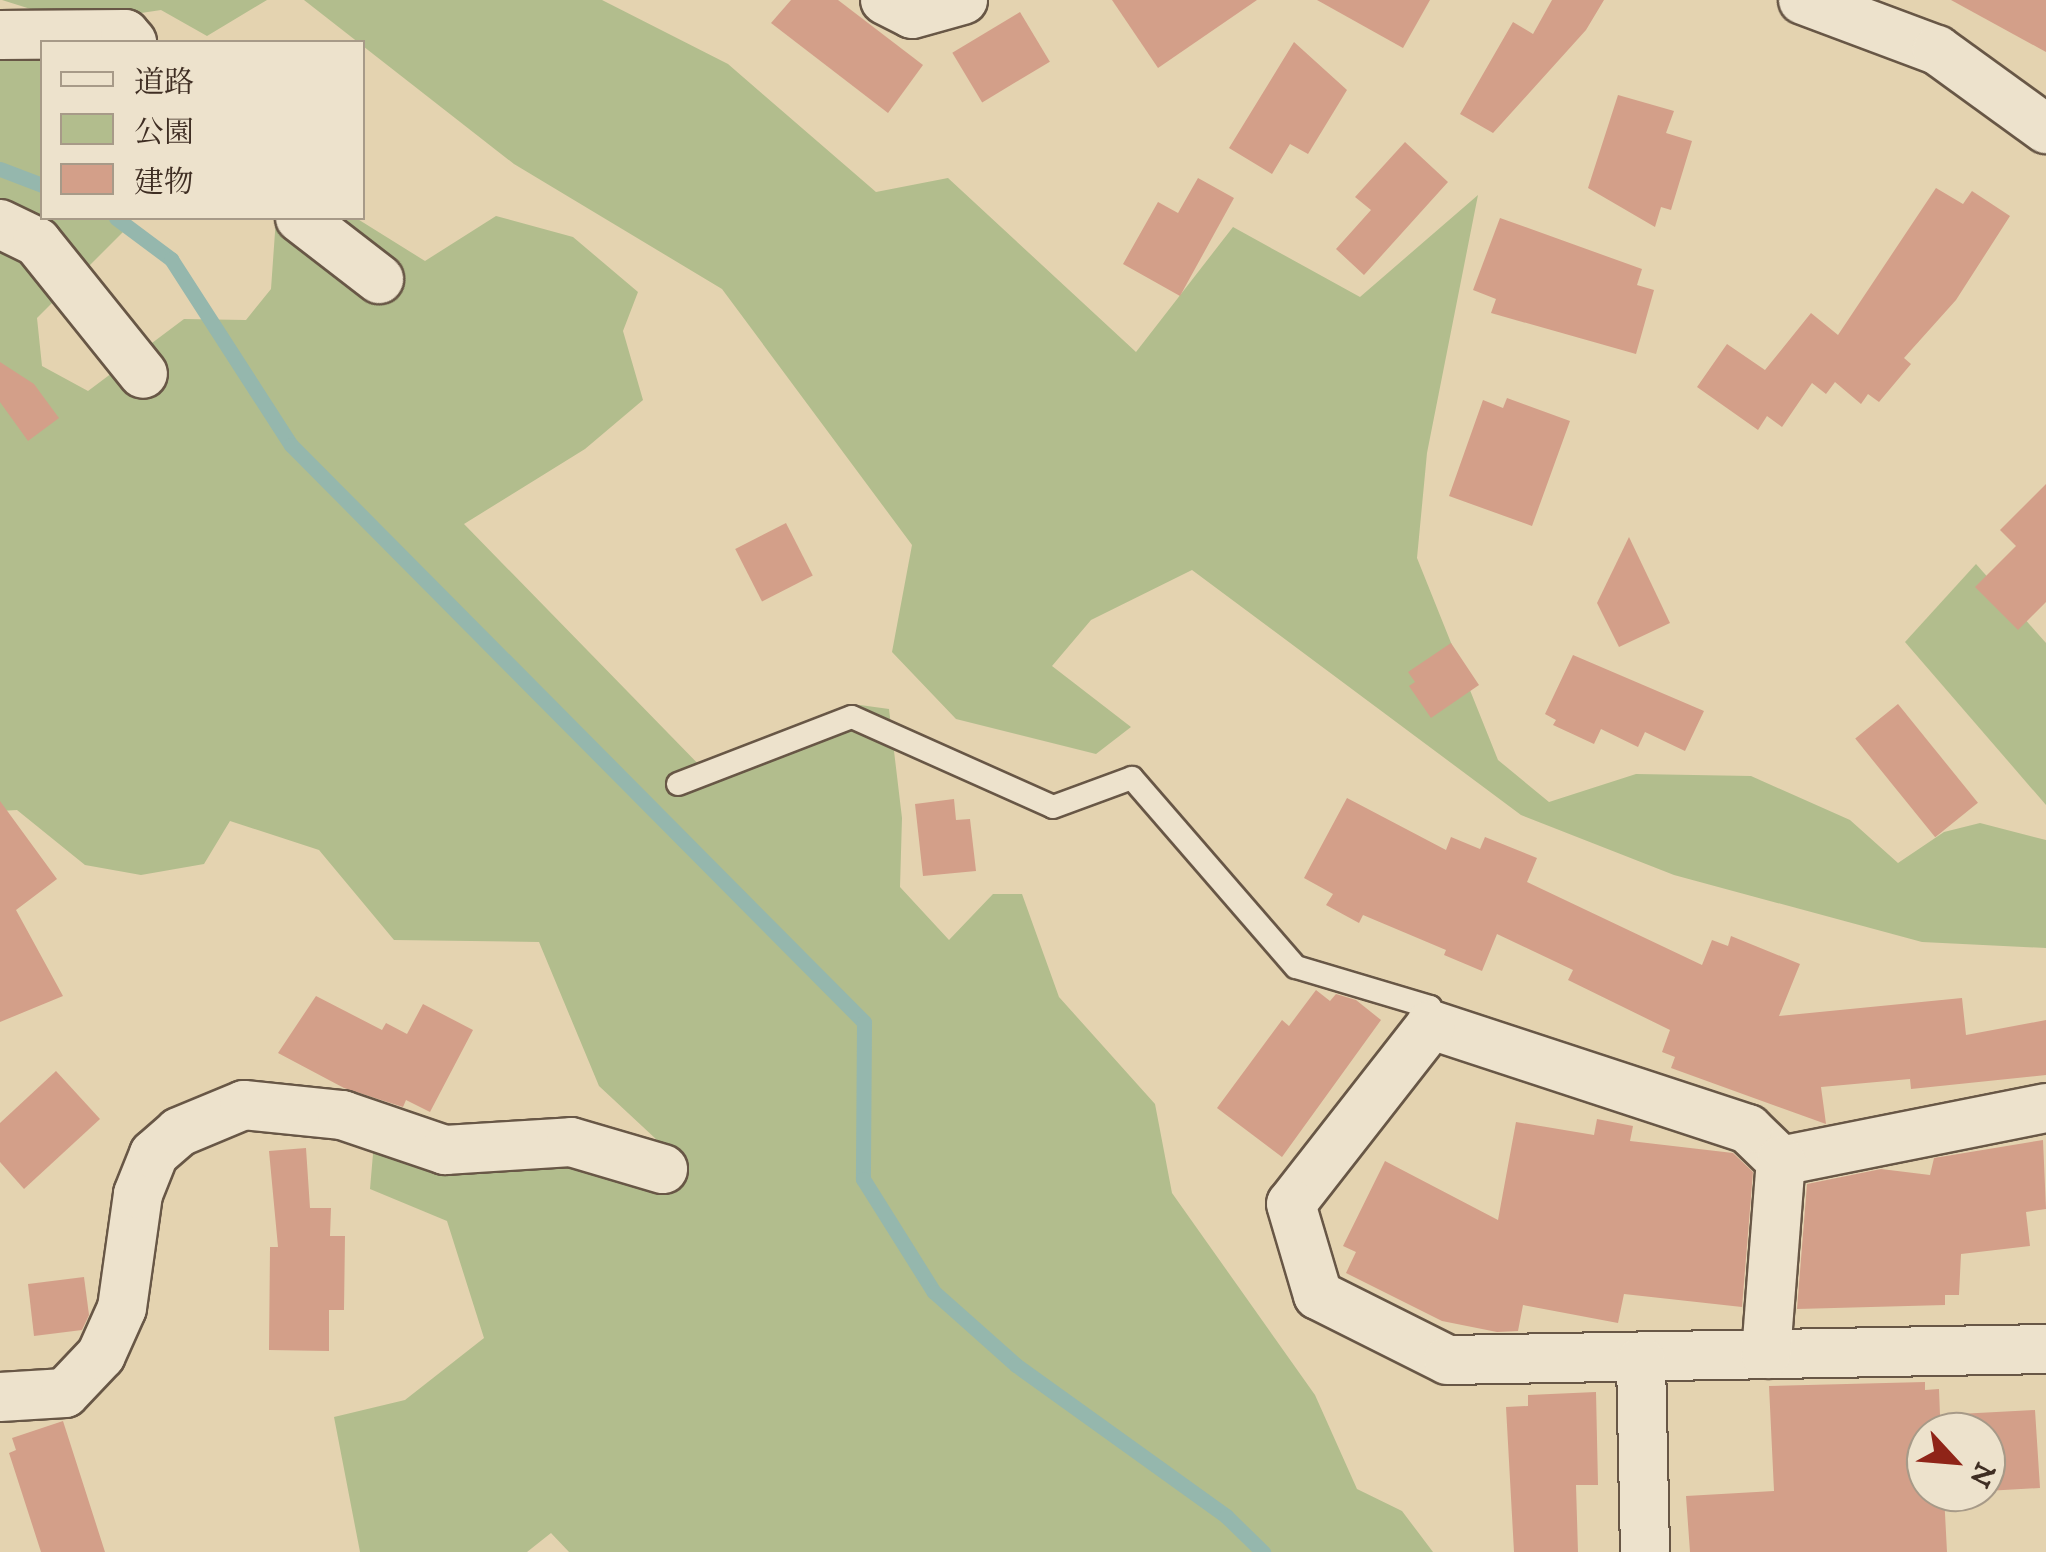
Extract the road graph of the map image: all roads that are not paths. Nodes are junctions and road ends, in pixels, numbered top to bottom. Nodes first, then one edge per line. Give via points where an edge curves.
1 (886, 0) edge
2 (963, 0) edge
3 (1803, 0) edge
4 (0, 36) edge
5 (130, 40) edge
6 (2046, 129) edge
7 (303, 220) edge
8 (0, 224) edge
9 (379, 279) dead end
10 (143, 374) dead end
11 (678, 784) dead end
12 (1432, 1026) junction
13 (2046, 1108) edge
14 (1781, 1161) junction
15 (663, 1170) dead end
16 (2046, 1349) edge
17 (1766, 1354) junction
18 (1641, 1361) junction
19 (0, 1397) edge
20 (1645, 1552) edge

1 - 2 street via 912,14
3 - 6 street via 1938,50
4 - 5 street via 125,34
7 - 9 street
8 - 10 street via 38,242
11 - 12 lane via 852,717 1053,806 1132,778 1296,967 1430,1007
12 - 14 street via 1748,1129
12 - 18 street via 1291,1204 1318,1295 1448,1360
13 - 14 street
14 - 17 street
15 - 19 street via 571,1142 445,1150 342,1115 244,1105 179,1132 154,1154 138,1194 122,1308 101,1354 66,1393
16 - 17 street
17 - 18 street
18 - 20 street

